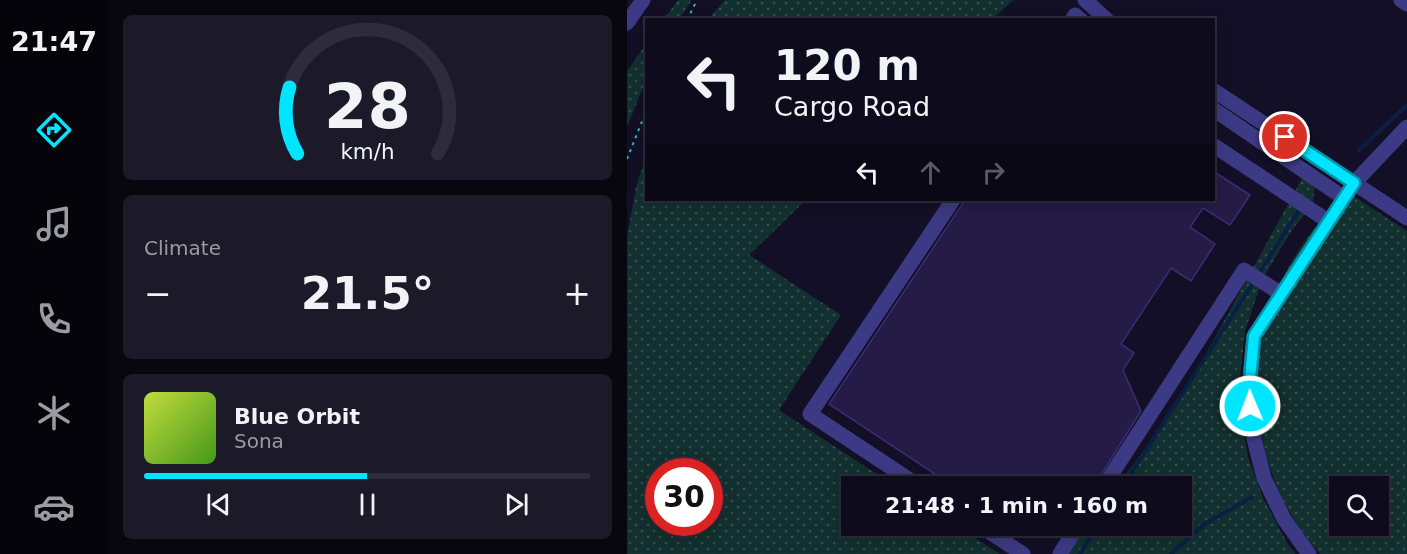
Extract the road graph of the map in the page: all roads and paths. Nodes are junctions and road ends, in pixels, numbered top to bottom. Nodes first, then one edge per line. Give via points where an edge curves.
1 (643, 0) edge
2 (697, 0) edge
3 (1085, 0) edge
4 (1401, 0) edge
5 (1407, 4) edge
6 (688, 18) edge
7 (1105, 18) edge
8 (627, 23) edge
9 (1215, 91) edge
10 (1215, 110) edge
11 (645, 114) edge
12 (1407, 128) edge
13 (1215, 146) edge
14 (627, 159) edge
15 (1354, 183) junction
16 (1344, 198) junction
17 (952, 201) edge
18 (1407, 218) edge
19 (1328, 221) junction
20 (1280, 293) junction
21 (904, 476) edge
22 (1110, 476) edge
23 (996, 536) edge
24 (1071, 536) edge
25 (1023, 554) edge
26 (1060, 554) edge
27 (1309, 554) edge

1 - 8 street
2 - 6 path
3 - 7 street
4 - 5 street
9 - 15 street
10 - 16 street
11 - 14 path
12 - 15 street
13 - 19 street
15 - 16 street
15 - 18 street
16 - 19 street
17 - 21 street via 810,414
19 - 20 street
20 - 22 street via 1244,270
20 - 27 street via 1254,336 1249,390 1254,439 1264,478 1284,519
23 - 25 street
24 - 26 street

